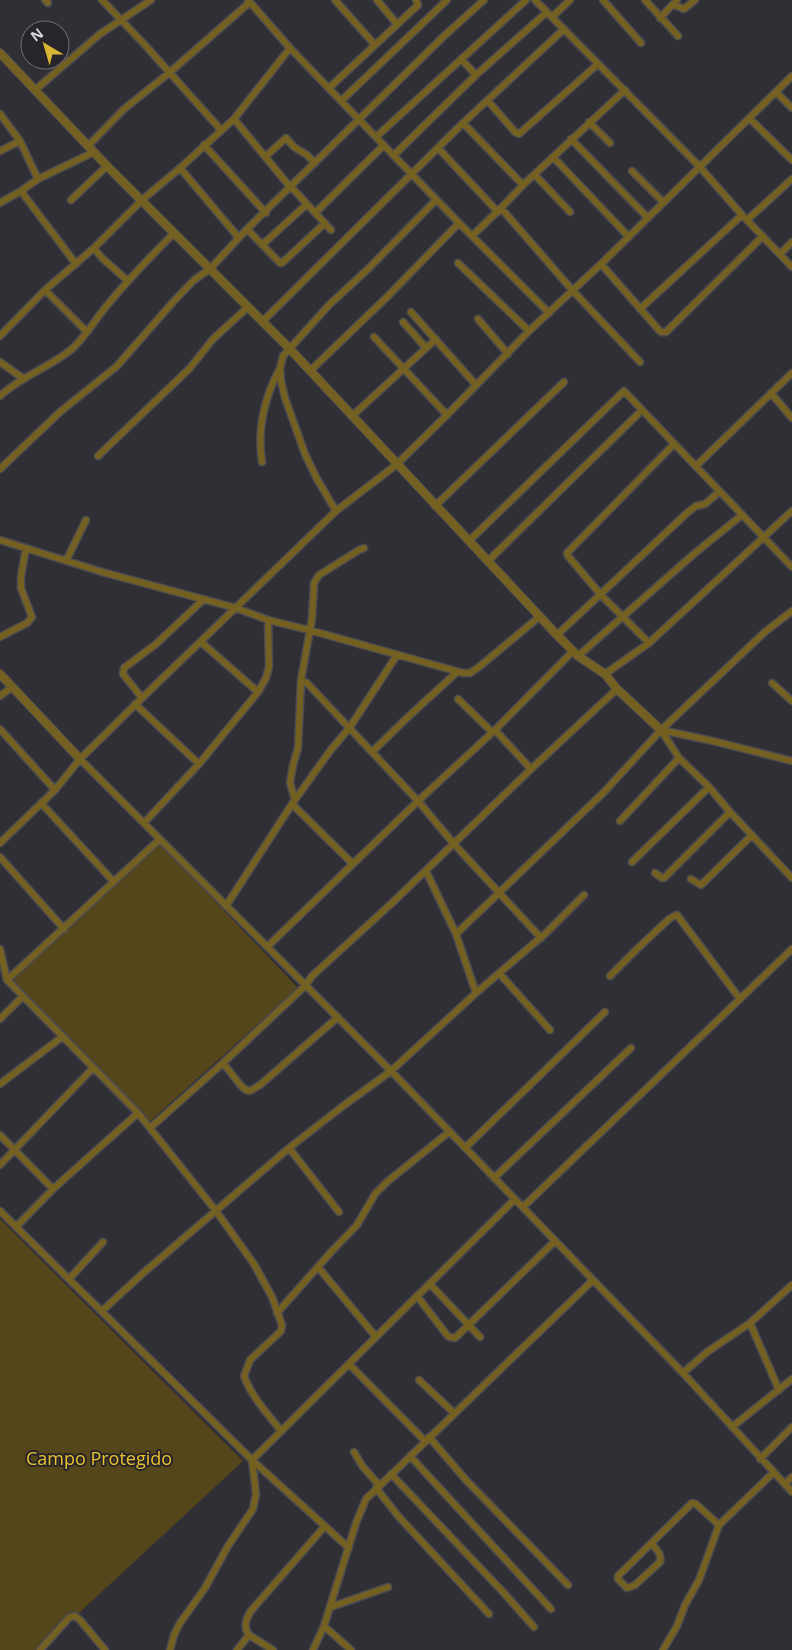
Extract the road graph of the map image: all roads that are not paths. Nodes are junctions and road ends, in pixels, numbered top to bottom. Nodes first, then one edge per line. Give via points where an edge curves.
1 (102, 0) edge
2 (150, 0) edge
3 (335, 0) edge
4 (377, 0) edge
5 (416, 0) edge
6 (447, 0) edge
7 (484, 0) edge
8 (526, 0) edge
9 (535, 0) edge
10 (570, 0) edge
11 (603, 0) edge
12 (645, 0) edge
13 (695, 0) edge
14 (249, 1) edge
15 (676, 2) edge
16 (550, 14) junction
17 (660, 18) junction
18 (120, 21) junction
19 (397, 24) junction
20 (564, 29) junction
21 (678, 36) dead end
22 (641, 43) dead end
23 (375, 45) junction
24 (290, 48) junction
25 (0, 53) edge
26 (461, 59) junction
27 (598, 64) junction
28 (168, 73) junction
29 (476, 75) junction
30 (792, 76) edge
31 (329, 88) junction
32 (35, 90) junction
33 (625, 90) junction
34 (776, 92) junction
35 (340, 101) junction
36 (488, 101) junction
37 (792, 108) edge
38 (0, 114) edge
39 (234, 118) junction
40 (749, 118) junction
41 (360, 120) junction
42 (589, 122) junction
43 (463, 123) junction
44 (221, 130) junction
45 (376, 137) junction
46 (571, 139) junction
47 (20, 141) junction
48 (610, 143) dead end
49 (204, 145) junction
50 (384, 145) junction
51 (438, 148) junction
52 (92, 149) junction
53 (0, 151) edge
54 (394, 155) junction
55 (266, 156) junction
56 (553, 157) junction
57 (792, 160) edge
58 (315, 163) junction
59 (107, 166) junction
60 (699, 166) junction
61 (180, 168) junction
62 (632, 171) dead end
63 (411, 174) junction
64 (535, 175) junction
65 (38, 179) junction
66 (792, 179) edge
67 (523, 185) junction
68 (290, 188) junction
69 (21, 191) junction
70 (71, 200) dead end
71 (142, 200) junction
72 (436, 200) junction
73 (664, 202) junction
74 (0, 203) edge
75 (307, 204) junction
76 (500, 210) junction
77 (570, 212) dead end
78 (266, 213) junction
79 (315, 213) junction
80 (744, 217) junction
81 (648, 218) junction
82 (324, 223) junction
83 (459, 223) junction
84 (247, 229) junction
85 (331, 230) dead end
86 (174, 233) junction
87 (472, 236) junction
88 (762, 236) junction
89 (629, 237) junction
90 (239, 238) junction
91 (792, 242) edge
92 (262, 245) junction
93 (94, 248) junction
94 (780, 254) junction
95 (458, 263) dead end
96 (76, 264) junction
97 (601, 264) junction
98 (792, 267) edge
99 (210, 269) junction
100 (128, 281) junction
101 (45, 290) junction
102 (573, 291) junction
103 (248, 307) junction
104 (640, 309) junction
105 (411, 312) dead end
106 (549, 313) junction
107 (478, 319) dead end
108 (262, 322) junction
109 (402, 322) dead end
110 (529, 331) junction
111 (87, 332) junction
112 (0, 336) edge
113 (374, 338) dead end
114 (436, 340) junction
115 (288, 348) junction
116 (426, 348) junction
117 (508, 354) junction
118 (0, 362) edge
119 (640, 362) dead end
120 (280, 369) junction
121 (404, 369) junction
122 (310, 371) junction
123 (792, 373) edge
124 (24, 379) junction
125 (564, 382) dead end
126 (476, 385) junction
127 (771, 393) junction
128 (0, 396) edge
129 (638, 414) dead end
130 (447, 415) junction
131 (352, 416) junction
132 (792, 418) edge
133 (674, 444) junction
134 (98, 456) dead end
135 (262, 462) dead end
136 (396, 465) junction
137 (696, 466) junction
138 (0, 469) edge
139 (719, 492) junction
140 (435, 506) junction
141 (336, 511) junction
142 (792, 511) edge
143 (742, 515) junction
144 (86, 520) dead end
145 (764, 538) junction
146 (0, 540) edge
147 (469, 541) junction
148 (26, 548) junction
149 (364, 548) dead end
150 (66, 561) junction
151 (488, 561) junction
152 (792, 567) edge
153 (601, 595) junction
154 (204, 599) junction
155 (236, 608) junction
156 (792, 611) edge
157 (540, 617) junction
158 (622, 618) junction
159 (268, 620) junction
160 (309, 630) junction
161 (557, 635) junction
162 (0, 637) edge
163 (201, 642) junction
164 (649, 643) junction
165 (575, 654) junction
166 (397, 655) junction
167 (457, 672) junction
168 (0, 674) edge
169 (605, 674) junction
170 (301, 680) junction
171 (772, 683) dead end
172 (12, 687) junction
173 (617, 689) junction
174 (258, 692) junction
175 (0, 696) edge
176 (142, 698) junction
177 (458, 699) dead end
178 (792, 701) edge
179 (135, 704) junction
180 (350, 727) junction
181 (0, 729) edge
182 (661, 730) junction
183 (494, 731) junction
184 (372, 752) junction
185 (679, 758) junction
186 (80, 759) junction
187 (792, 761) edge
188 (199, 764) junction
189 (531, 768) junction
190 (709, 787) junction
191 (55, 790) junction
192 (418, 801) junction
193 (293, 802) junction
194 (41, 803) junction
195 (730, 812) junction
196 (620, 820) dead end
197 (144, 823) junction
198 (752, 835) junction
199 (160, 839) junction
200 (0, 843) edge
201 (454, 844) junction
202 (0, 857) edge
203 (632, 862) dead end
204 (354, 864) junction
205 (426, 871) junction
206 (655, 873) dead end
207 (792, 878) edge
208 (691, 879) dead end
209 (114, 882) junction
210 (499, 892) junction
211 (584, 895) dead end
212 (226, 906) junction
213 (64, 929) junction
214 (456, 934) junction
215 (541, 938) junction
216 (267, 947) junction
217 (0, 949) edge
218 (792, 949) edge
219 (499, 973) junction
220 (610, 976) dead end
221 (7, 980) junction
222 (306, 984) junction
223 (476, 993) junction
224 (22, 996) junction
225 (740, 999) junction
226 (605, 1012) dead end
227 (338, 1017) junction
228 (0, 1019) edge
229 (550, 1030) dead end
230 (62, 1037) junction
231 (631, 1048) dead end
232 (222, 1063) junction
233 (93, 1068) junction
234 (391, 1071) junction
235 (0, 1084) edge
236 (138, 1113) junction
237 (150, 1128) junction
238 (449, 1132) junction
239 (0, 1135) edge
240 (289, 1148) junction
241 (465, 1148) junction
242 (14, 1150) junction
243 (0, 1165) edge
244 (494, 1178) junction
245 (53, 1189) junction
246 (515, 1200) junction
247 (523, 1207) junction
248 (216, 1210) junction
249 (0, 1211) edge
250 (338, 1212) dead end
251 (16, 1226) junction
252 (555, 1241) junction
253 (104, 1242) dead end
254 (318, 1267) junction
255 (69, 1279) junction
256 (592, 1281) junction
257 (430, 1284) junction
258 (792, 1285) edge
259 (417, 1296) junction
260 (102, 1311) junction
261 (277, 1313) junction
262 (750, 1323) junction
263 (470, 1324) junction
264 (376, 1337) junction
265 (480, 1337) dead end
266 (349, 1364) junction
267 (683, 1373) junction
268 (792, 1379) edge
269 (419, 1380) dead end
270 (779, 1390) junction
271 (454, 1413) junction
272 (732, 1427) junction
273 (792, 1427) edge
274 (281, 1431) junction
275 (427, 1439) junction
276 (354, 1452) dead end
277 (410, 1456) junction
278 (760, 1459) junction
279 (252, 1460) junction
280 (774, 1472) junction
281 (391, 1474) junction
282 (792, 1477) edge
283 (784, 1484) junction
284 (378, 1487) junction
285 (792, 1492) edge
286 (719, 1525) junction
287 (325, 1526) junction
288 (652, 1544) junction
289 (349, 1548) junction
290 (568, 1584) dead end
291 (388, 1588) dead end
292 (331, 1607) junction
293 (552, 1610) dead end
294 (489, 1614) dead end
295 (324, 1626) junction
296 (534, 1628) dead end
297 (249, 1635) junction
298 (40, 1650) edge
299 (105, 1650) edge
300 (170, 1650) edge
301 (237, 1650) edge
302 (273, 1650) edge
303 (313, 1650) edge
304 (351, 1650) edge
305 (664, 1650) edge

1 - 18 street
2 - 18 street
3 - 23 street
4 - 19 street
5 - 19 street via 418,4
6 - 35 street
7 - 41 street
8 - 26 street
9 - 16 street
10 - 16 street
11 - 22 street
12 - 17 street
13 - 15 street via 684,9
14 - 24 street
14 - 28 street
15 - 17 street
16 - 20 street
16 - 29 street
17 - 21 street
18 - 28 street
18 - 32 street via 100,34
19 - 23 street
20 - 27 street
20 - 36 street
23 - 31 street
24 - 31 street
24 - 39 street
25 - 32 street
26 - 29 street
26 - 45 street
27 - 33 street
27 - 36 street via 519,134
28 - 44 street
28 - 52 street via 124,109
29 - 54 street
30 - 34 street
31 - 35 street
32 - 52 street
33 - 42 street
33 - 60 street
34 - 37 street
34 - 40 street
35 - 41 street
36 - 43 street
38 - 47 street
39 - 44 street
39 - 55 street
40 - 57 street
40 - 60 street
41 - 45 street
41 - 58 street
42 - 46 street
42 - 48 street
43 - 51 street
43 - 67 street
44 - 49 street
45 - 50 street
46 - 56 street
46 - 81 street
47 - 53 street
47 - 65 street
49 - 61 street
49 - 78 street
50 - 54 street
50 - 79 street
51 - 63 street
51 - 76 street
52 - 59 street
52 - 65 street
54 - 63 street
55 - 58 street via 286,138
55 - 68 street
56 - 64 street
56 - 89 street
58 - 68 street
59 - 70 street
59 - 71 street
60 - 73 street
60 - 80 street
61 - 71 street
61 - 90 street
62 - 73 street
63 - 72 street
63 - 108 street
64 - 67 street
64 - 77 street
65 - 69 street
66 - 80 street
67 - 76 street
68 - 75 street
68 - 78 street
69 - 74 street
69 - 96 street
71 - 86 street
71 - 93 street
72 - 83 street
72 - 115 street
73 - 81 street
75 - 79 street
75 - 92 street
76 - 87 street
76 - 102 street
78 - 84 street
79 - 82 street
80 - 88 street
80 - 104 street
81 - 89 street
82 - 85 street
82 - 92 street via 282,263
83 - 87 street
83 - 122 street
84 - 90 street
84 - 92 street
86 - 99 street
86 - 100 street
87 - 106 street
88 - 94 street
88 - 104 street via 666,332 661,332
89 - 97 street
90 - 99 street
91 - 94 street
93 - 96 street
93 - 100 street
94 - 98 street
95 - 110 street
96 - 101 street
97 - 102 street
97 - 104 street
99 - 103 street
99 - 138 street via 172,302 117,366 60,412
100 - 111 street
101 - 111 street
101 - 112 street
102 - 106 street
102 - 119 street
103 - 108 street
103 - 134 street
105 - 114 street
106 - 110 street
107 - 117 street
108 - 115 street
109 - 116 street
110 - 117 street
111 - 124 street via 64,356
113 - 121 street
114 - 116 street
114 - 126 street
115 - 120 street
115 - 122 street
116 - 121 street
117 - 126 street
118 - 124 street
120 - 135 street via 269,390 262,416 259,440
120 - 141 street via 285,398 305,454
121 - 130 street
121 - 131 street
122 - 131 street
123 - 127 street
124 - 128 street
125 - 140 street
126 - 130 street
127 - 132 street
127 - 137 street
129 - 151 street
130 - 136 street
131 - 136 street
133 - 137 street
133 - 147 street via 624,391
133 - 153 street via 568,553
136 - 140 street
136 - 141 street
137 - 139 street
139 - 143 street
139 - 153 street via 688,512
140 - 147 street
141 - 155 street
142 - 145 street
143 - 145 street
143 - 158 street
144 - 150 street
145 - 152 street
145 - 164 street
146 - 148 street
147 - 151 street
148 - 150 street
148 - 162 street via 21,588 32,617
149 - 160 street via 315,580
150 - 154 street
151 - 157 street
153 - 158 street
153 - 161 street
154 - 155 street
154 - 176 street via 156,644 124,668 123,674
155 - 159 street
155 - 163 street
156 - 182 street via 766,631
157 - 161 street
157 - 167 street via 479,667 470,672
158 - 164 street
158 - 165 street
159 - 160 street
159 - 174 street via 269,667
160 - 166 street
160 - 170 street
161 - 165 street
163 - 174 street
163 - 176 street
164 - 169 street
165 - 169 street
165 - 183 street
166 - 167 street
166 - 180 street
167 - 184 street
168 - 172 street
169 - 173 street
170 - 180 street
170 - 193 street via 298,748 290,783
171 - 178 street
172 - 175 street
172 - 186 street
173 - 182 street
173 - 189 street
174 - 188 street
176 - 179 street
177 - 183 street
179 - 186 street
179 - 188 street
180 - 184 street
180 - 193 street
181 - 191 street
182 - 185 street
182 - 187 street
182 - 210 street via 604,792
183 - 189 street
183 - 192 street
184 - 192 street
185 - 190 street
185 - 196 street
186 - 191 street
186 - 197 street
188 - 197 street
189 - 201 street
190 - 195 street
190 - 203 street
191 - 194 street
192 - 201 street
192 - 204 street
193 - 204 street
193 - 212 street
194 - 200 street
194 - 209 street
195 - 198 street
195 - 206 street via 664,878
197 - 199 street
198 - 207 street
198 - 208 street via 701,885
199 - 209 street
199 - 212 street
201 - 205 street
201 - 210 street
202 - 213 street
204 - 216 street
205 - 214 street
205 - 222 street
209 - 213 street
210 - 214 street
210 - 215 street
211 - 215 street
212 - 216 street
213 - 221 street
214 - 223 street
215 - 219 street
216 - 222 street
217 - 221 street
218 - 225 street
219 - 223 street
219 - 229 street
220 - 225 street via 656,931 677,916
221 - 224 street
222 - 227 street
222 - 232 street
223 - 234 street
224 - 228 street
224 - 230 street
225 - 247 street
226 - 241 street
227 - 232 street via 250,1091 242,1087
227 - 234 street
230 - 233 street
230 - 235 street
231 - 244 street
232 - 237 street
233 - 236 street
233 - 242 street
234 - 238 street
234 - 240 street
236 - 237 street
236 - 245 street
237 - 248 street
238 - 241 street
238 - 254 street via 375,1194 357,1225
239 - 242 street
240 - 248 street
240 - 250 street
241 - 244 street
242 - 243 street
242 - 245 street
244 - 246 street
245 - 251 street
246 - 247 street
246 - 257 street
247 - 252 street
248 - 260 street
248 - 261 street via 254,1264
249 - 251 street
251 - 255 street
252 - 256 street
252 - 263 street
253 - 255 street
254 - 261 street
254 - 264 street
255 - 260 street
256 - 267 street
256 - 271 street
257 - 259 street
257 - 263 street
258 - 262 street
259 - 263 street via 449,1337 455,1338
259 - 264 street
260 - 279 street
261 - 274 street via 281,1331 250,1360 244,1376
262 - 267 street
262 - 270 street
263 - 265 street
264 - 266 street
266 - 274 street
266 - 275 street
267 - 272 street
268 - 270 street
269 - 271 street
270 - 272 street
271 - 275 street
272 - 278 street
273 - 278 street
274 - 279 street
275 - 277 street
275 - 290 street
276 - 284 street
277 - 281 street
277 - 293 street
278 - 280 street
279 - 287 street
279 - 300 street via 256,1494 253,1509 180,1623
280 - 283 street
280 - 286 street
281 - 284 street
281 - 296 street
282 - 283 street
283 - 285 street
284 - 289 street via 362,1505
284 - 294 street via 399,1518
286 - 288 street via 692,1503
286 - 305 street via 699,1580
287 - 289 street
287 - 297 street via 250,1612 245,1628
288 - 288 street via 618,1576 627,1588 635,1585 660,1562 660,1554
289 - 292 street
291 - 292 street
292 - 295 street
295 - 303 street
295 - 304 street
297 - 301 street
297 - 302 street
298 - 299 street via 70,1617 75,1616

